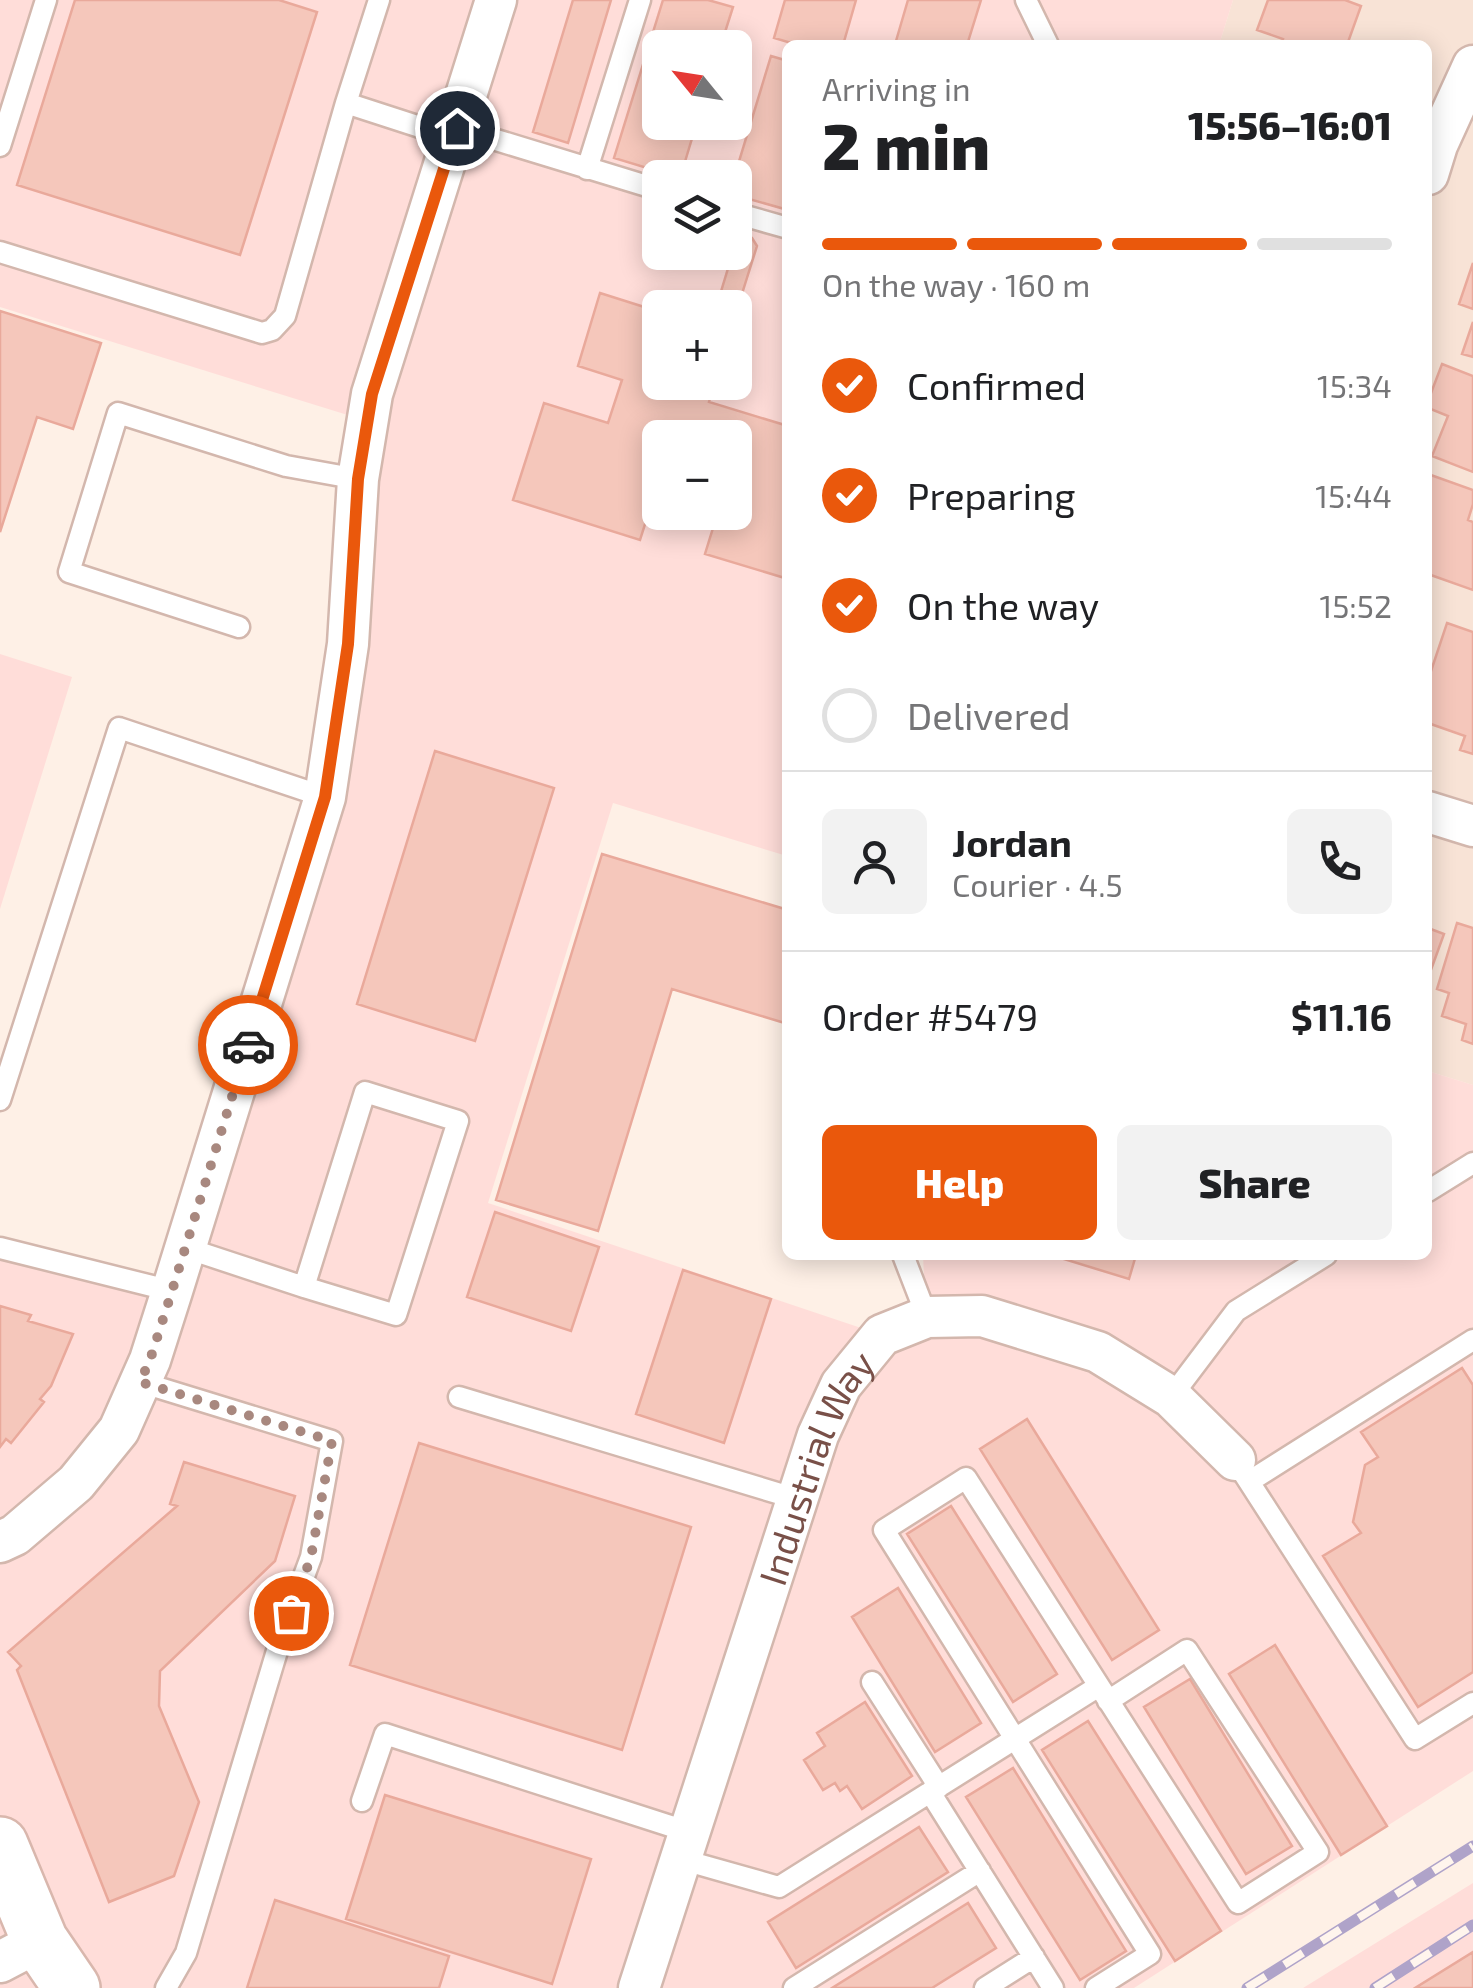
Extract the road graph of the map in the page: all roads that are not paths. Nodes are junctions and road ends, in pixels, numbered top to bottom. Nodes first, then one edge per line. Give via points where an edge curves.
1 (46, 0) edge
2 (379, 0) edge
3 (496, 0) edge
4 (640, 0) edge
5 (1026, 0) edge
6 (1046, 40) edge
7 (1473, 66) edge
8 (346, 104) junction
9 (455, 133) junction
10 (0, 146) edge
11 (1432, 161) edge
12 (587, 169) junction
13 (642, 185) edge
14 (752, 218) edge
15 (782, 226) edge
16 (0, 252) edge
17 (358, 479) junction
18 (239, 627) dead end
19 (325, 797) junction
20 (1432, 813) edge
21 (1473, 826) edge
22 (0, 1100) edge
23 (1473, 1163) edge
24 (1432, 1189) edge
25 (0, 1248) edge
26 (186, 1248) junction
27 (906, 1260) edge
28 (1318, 1260) edge
29 (304, 1286) junction
30 (172, 1291) junction
31 (926, 1318) junction
32 (1473, 1340) edge
33 (140, 1382) junction
34 (459, 1396) dead end
35 (1171, 1396) junction
36 (1242, 1470) junction
37 (797, 1499) junction
38 (0, 1542) edge
39 (872, 1682) dead end
40 (1104, 1693) junction
41 (1473, 1703) edge
42 (1014, 1739) junction
43 (934, 1789) junction
44 (362, 1801) dead end
45 (0, 1844) edge
46 (685, 1845) junction
47 (980, 1871) junction
48 (20, 1952) edge
49 (1034, 1958) junction
50 (72, 1988) edge
51 (166, 1988) edge
52 (639, 1988) edge
53 (794, 1988) edge
54 (985, 1988) edge
55 (1054, 1988) edge
56 (1096, 1988) edge

1 - 10 lane
2 - 8 lane
3 - 9 street
4 - 12 lane
5 - 6 lane
7 - 11 street
8 - 9 lane
8 - 16 lane via 285,316 272,330 262,333
9 - 12 lane
9 - 17 street via 372,394
12 - 13 lane
14 - 15 lane
17 - 18 lane via 286,466 118,413 70,572
17 - 19 street via 348,644
19 - 22 lane via 119,728
19 - 26 street
20 - 21 street
23 - 24 lane
25 - 30 lane
26 - 29 lane
26 - 30 street
27 - 31 lane
28 - 35 lane via 1236,1312
29 - 29 lane via 365,1092 458,1121 396,1315
30 - 33 street
31 - 35 street, Industrial Way via 982,1316 1098,1352
31 - 37 street, Industrial Way via 882,1335 841,1385
32 - 36 lane
33 - 38 street via 119,1430 76,1482
33 - 51 lane via 332,1441 311,1557 186,1954
34 - 37 lane
35 - 36 street, Industrial Way
36 - 41 lane via 1415,1739
37 - 46 street, Industrial Way
39 - 43 lane
40 - 40 lane via 1238,1904 1318,1852 1187,1650
40 - 42 lane
40 - 42 lane via 966,1478 884,1530
42 - 43 lane
42 - 56 lane via 1150,1954
43 - 46 lane via 779,1887
43 - 47 lane
44 - 46 lane via 385,1734
45 - 48 street
46 - 52 street, Industrial Way
47 - 49 lane
47 - 53 lane
48 - 50 street
49 - 54 lane
49 - 55 lane

